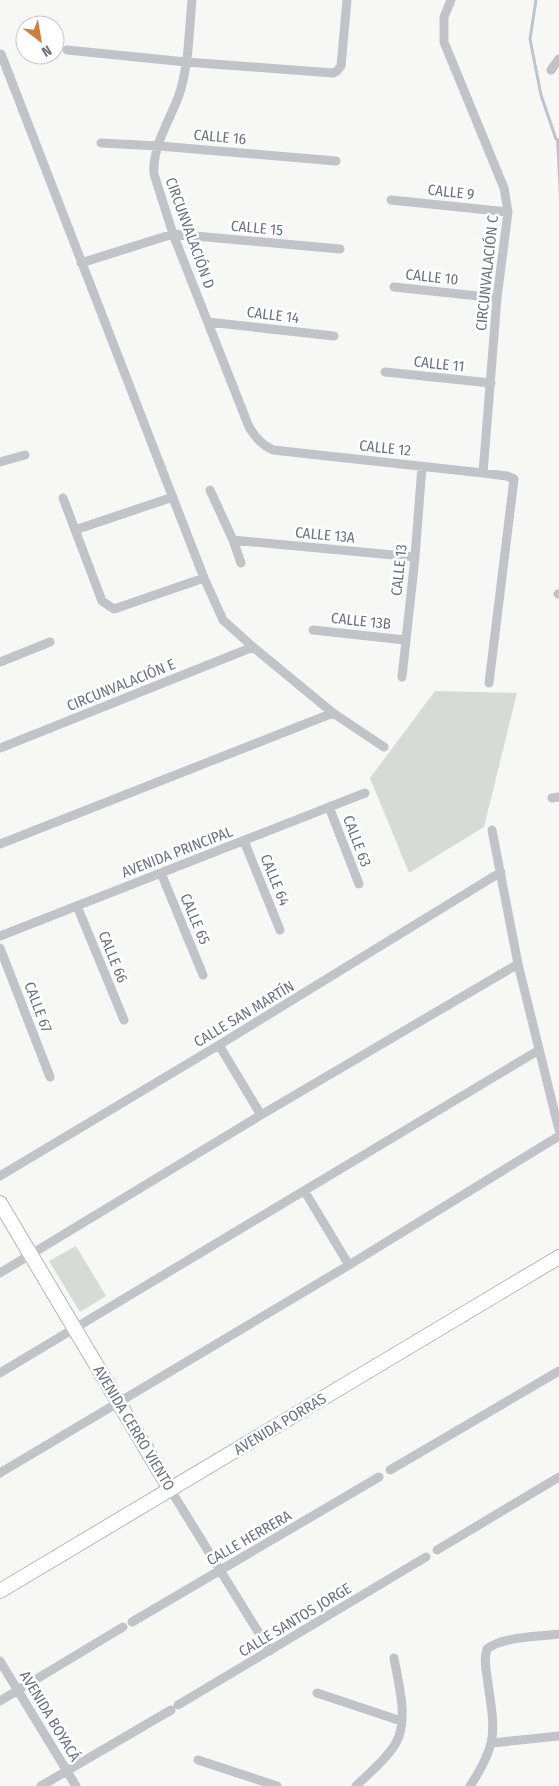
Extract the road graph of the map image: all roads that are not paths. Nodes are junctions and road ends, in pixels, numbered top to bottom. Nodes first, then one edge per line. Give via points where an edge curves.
1 (192, 0) edge
2 (347, 0) edge
3 (451, 0) edge
4 (67, 50) dead end
5 (1, 54) edge
6 (559, 59) edge
7 (186, 62) junction
8 (551, 70) dead end
9 (101, 143) dead end
10 (159, 146) junction
11 (336, 161) dead end
12 (391, 200) dead end
13 (508, 212) junction
14 (172, 234) junction
15 (340, 250) dead end
16 (81, 263) junction
17 (394, 287) dead end
18 (497, 298) junction
19 (208, 322) junction
20 (334, 336) dead end
21 (385, 372) dead end
22 (491, 383) junction
23 (256, 439) joint
24 (24, 455) dead end
25 (0, 462) edge
26 (422, 466) junction
27 (483, 473) junction
28 (210, 490) dead end
29 (173, 497) junction
30 (63, 498) dead end
31 (75, 530) junction
32 (233, 540) junction
33 (415, 557) junction
34 (241, 564) dead end
35 (204, 578) junction
36 (313, 630) dead end
37 (405, 640) junction
38 (50, 642) dead end
39 (253, 647) junction
40 (0, 662) edge
41 (402, 677) dead end
42 (489, 683) dead end
43 (333, 713) junction
44 (384, 747) dead end
45 (0, 748) edge
46 (364, 793) dead end
47 (329, 807) junction
48 (492, 830) dead end
49 (244, 840) junction
50 (0, 844) edge
51 (501, 872) junction
52 (160, 873) junction
53 (359, 884) dead end
54 (77, 906) junction
55 (280, 930) dead end
56 (0, 936) edge
57 (0, 948) edge
58 (518, 964) junction
59 (203, 975) dead end
60 (124, 1020) dead end
61 (219, 1045) junction
62 (539, 1050) junction
63 (50, 1077) dead end
64 (261, 1115) junction
65 (559, 1130) edge
66 (559, 1136) edge
67 (0, 1176) edge
68 (304, 1192) junction
69 (0, 1203) edge
70 (30, 1255) junction
71 (559, 1257) edge
72 (349, 1266) junction
73 (0, 1273) edge
74 (75, 1328) junction
75 (559, 1371) edge
76 (0, 1373) edge
77 (119, 1403) junction
78 (390, 1470) dead end
79 (0, 1473) edge
80 (379, 1477) dead end
81 (559, 1477) edge
82 (170, 1489) junction
83 (438, 1550) dead end
84 (426, 1557) dead end
85 (220, 1570) junction
86 (0, 1591) edge
87 (132, 1622) dead end
88 (124, 1627) dead end
89 (559, 1634) edge
90 (270, 1651) junction
91 (394, 1658) dead end
92 (0, 1661) edge
93 (18, 1690) junction
94 (317, 1693) dead end
95 (0, 1701) edge
96 (401, 1721) junction
97 (559, 1736) edge
98 (492, 1743) junction
99 (198, 1760) dead end
100 (67, 1771) junction
101 (41, 1786) edge
102 (76, 1786) edge
103 (277, 1786) edge
104 (356, 1786) edge
105 (470, 1786) edge

1 - 7 street, CIRCUNVALACIÓN D
2 - 7 street via 341,66 332,74
3 - 13 street, CIRCUNVALACIÓN C via 444,17 444,42 504,188
4 - 7 street
5 - 16 street
6 - 8 street
7 - 10 street, CIRCUNVALACIÓN D via 179,94
9 - 10 street, CALLE 16
10 - 11 street, CALLE 16
10 - 14 street, CIRCUNVALACIÓN D via 154,174
12 - 13 street, CALLE 9
13 - 18 street, CIRCUNVALACIÓN C
14 - 15 street, CALLE 15
14 - 16 street
14 - 19 street, CIRCUNVALACIÓN D
16 - 29 street
17 - 18 street, CALLE 10
18 - 22 street, CIRCUNVALACIÓN C
19 - 20 street, CALLE 14
19 - 23 street, CIRCUNVALACIÓN D
21 - 22 street, CALLE 11
22 - 27 street, CIRCUNVALACIÓN C
23 - 26 street, CALLE 12 via 273,450
24 - 25 street
26 - 27 street, CALLE 12
26 - 33 street, CALLE 13
27 - 42 street, CALLE 12 via 514,479
28 - 32 street
29 - 31 street
29 - 35 street
30 - 31 street
31 - 35 street via 102,601 114,609
32 - 33 street, CALLE 13A
32 - 34 street
33 - 37 street, CALLE 13
35 - 39 street via 223,620
36 - 37 street, CALLE 13B
37 - 41 street, CALLE 13
38 - 40 street
39 - 43 street
39 - 45 street, CIRCUNVALACIÓN E
43 - 44 street
43 - 50 street
46 - 47 street, AVENIDA PRINCIPAL
47 - 49 street, AVENIDA PRINCIPAL
47 - 53 street, CALLE 63
48 - 51 street
49 - 52 street, AVENIDA PRINCIPAL
49 - 55 street, CALLE 64
51 - 58 street
51 - 61 street, CALLE SAN MARTÍN
52 - 54 street, AVENIDA PRINCIPAL
52 - 59 street, CALLE 65
54 - 56 street, AVENIDA PRINCIPAL
54 - 60 street, CALLE 66
57 - 63 street, CALLE 67
58 - 62 street
58 - 64 street
61 - 64 street
61 - 67 street, CALLE SAN MARTÍN
62 - 65 street
62 - 68 street
64 - 70 street
66 - 72 street
68 - 72 street
68 - 74 street
69 - 70 street, AVENIDA CERRO VIENTO
70 - 73 street
70 - 74 street, AVENIDA CERRO VIENTO
71 - 82 street, AVENIDA PORRAS
72 - 77 street
74 - 76 street
74 - 77 street, AVENIDA CERRO VIENTO
75 - 78 street
77 - 79 street
77 - 82 street, AVENIDA CERRO VIENTO
80 - 85 street, CALLE HERRERA
81 - 83 street
82 - 85 street, AVENIDA CERRO VIENTO
82 - 86 street, AVENIDA PORRAS
84 - 90 street, CALLE SANTOS JORGE
85 - 87 street, CALLE HERRERA
85 - 90 street, AVENIDA CERRO VIENTO
88 - 93 street
89 - 98 street via 508,1640 487,1649
90 - 100 street, CALLE SANTOS JORGE
91 - 96 street via 401,1698
92 - 93 street, AVENIDA BOYACÁ
93 - 95 street
93 - 100 street, AVENIDA BOYACÁ
94 - 96 street
96 - 104 street via 393,1747
97 - 98 street
98 - 105 street via 488,1757
99 - 103 street
100 - 101 street, CALLE SANTOS JORGE
100 - 102 street, AVENIDA BOYACÁ

